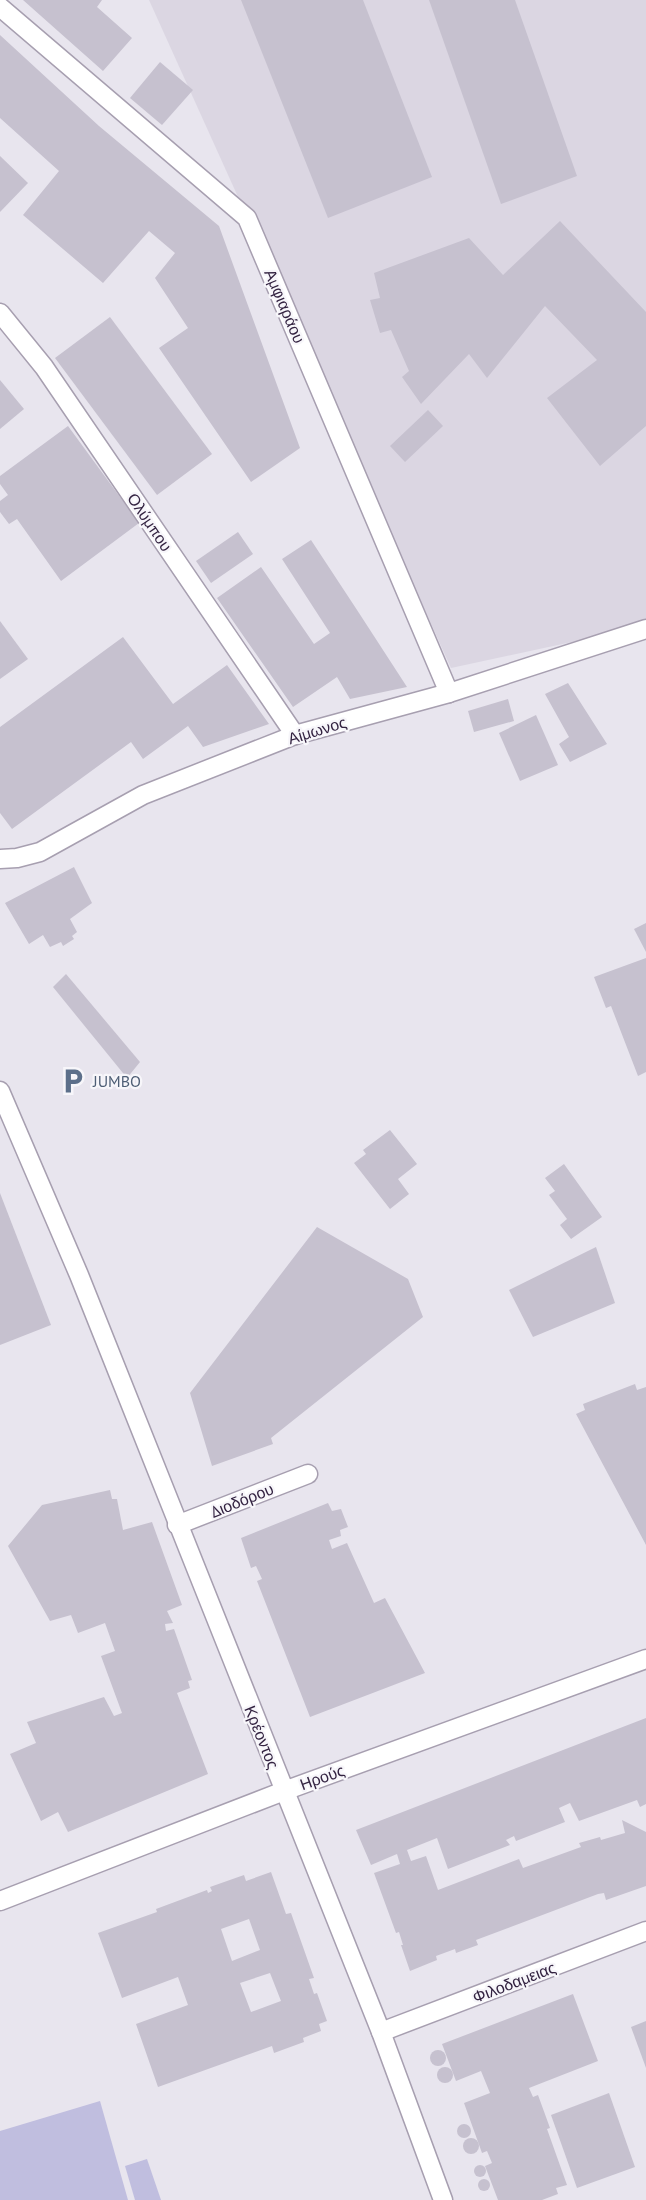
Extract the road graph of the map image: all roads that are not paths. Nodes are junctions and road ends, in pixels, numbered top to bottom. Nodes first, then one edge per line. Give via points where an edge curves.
1 (0, 7) edge
2 (0, 313) edge
3 (646, 629) edge
4 (450, 693) junction
5 (295, 735) junction
6 (0, 859) edge
7 (0, 1091) edge
8 (308, 1474) dead end
9 (177, 1525) junction
10 (646, 1659) edge
11 (284, 1791) junction
12 (0, 1900) edge
13 (646, 1931) edge
14 (381, 2032) junction
15 (443, 2200) edge

1 - 4 street, Αμφιαράου via 247,218
2 - 5 street, Ολύμπου via 44,368
3 - 4 street, Αίμωνος
4 - 5 street, Αίμωνος
5 - 6 street, Αίμωνος via 143,795 40,852
7 - 9 street, Κρέοντος via 79,1275
8 - 9 street, Διοδόρου
9 - 11 street, Κρέοντος
10 - 11 street, Ηρούς
11 - 12 street, Ηρούς
11 - 14 street, Κρέοντος
13 - 14 street, Φιλοδαμειας
14 - 15 street, Κρέοντος

